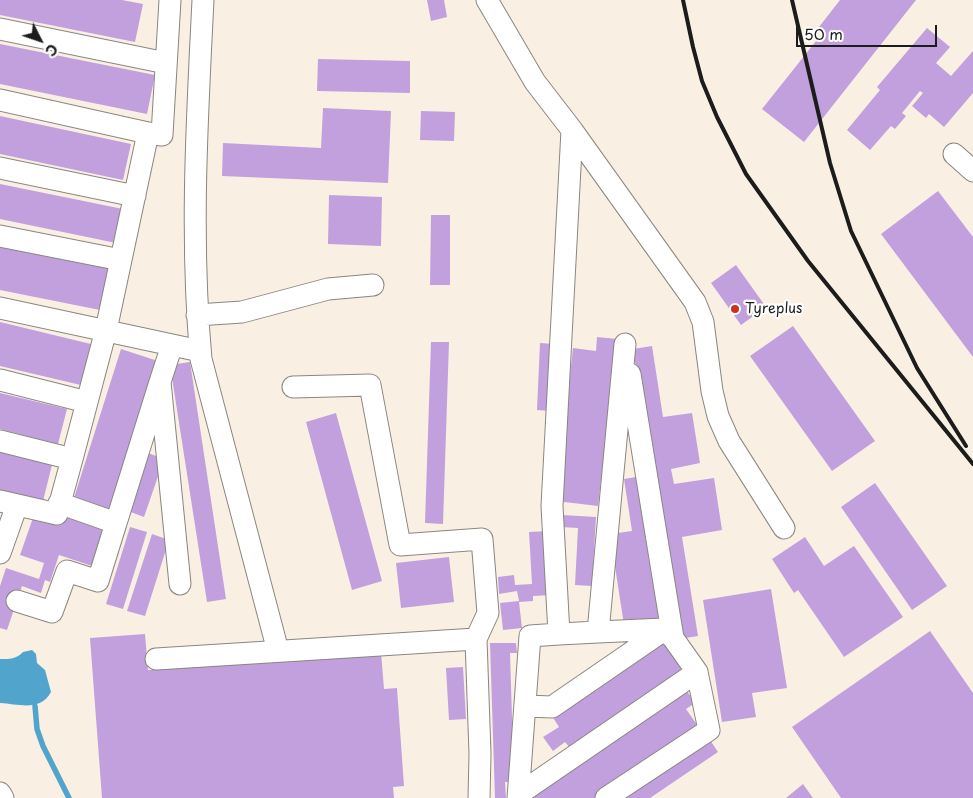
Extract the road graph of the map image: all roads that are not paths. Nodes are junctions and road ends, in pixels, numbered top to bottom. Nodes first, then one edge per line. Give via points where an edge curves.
1 (170, 0) edge
2 (203, 0) edge
3 (487, 0) edge
4 (0, 29) edge
5 (166, 63) junction
6 (0, 100) edge
7 (572, 130) junction
8 (148, 133) junction
9 (0, 168) edge
10 (135, 196) junction
11 (0, 236) edge
12 (121, 260) junction
13 (373, 285) dead end
14 (0, 308) edge
15 (197, 316) junction
16 (106, 330) junction
17 (172, 345) junction
18 (200, 351) junction
19 (0, 380) edge
20 (160, 382) junction
21 (293, 387) dead end
22 (87, 402) junction
23 (144, 432) junction
24 (166, 438) junction
25 (0, 441) edge
26 (72, 459) junction
27 (646, 472) junction
28 (612, 475) junction
29 (9, 503) edge
30 (60, 503) junction
31 (116, 523) junction
32 (784, 528) dead end
33 (0, 553) edge
34 (180, 584) dead end
35 (18, 601) dead end
36 (598, 632) junction
37 (559, 634) junction
38 (669, 634) junction
39 (476, 639) junction
40 (278, 651) junction
41 (156, 659) dead end
42 (698, 672) junction
43 (525, 706) junction
44 (0, 793) edge
45 (518, 796) edge
46 (3, 798) edge
47 (479, 798) edge
48 (606, 798) edge

1 - 5 street
2 - 15 street via 195,181
3 - 7 street via 535,82
4 - 5 street
5 - 8 street via 162,135
6 - 8 street
7 - 32 street via 695,302 704,322 718,416 729,441
7 - 37 street via 552,506
8 - 10 street
9 - 10 street
10 - 12 street
11 - 12 street
12 - 16 street
13 - 15 street via 328,289 242,312
14 - 16 street
15 - 18 street
16 - 17 street
16 - 22 street
17 - 18 street
17 - 20 street
18 - 40 street
19 - 22 street
20 - 23 street
20 - 24 street
21 - 39 street via 370,386 400,545 482,539 488,613
22 - 26 street
23 - 24 street via 158,429
23 - 31 street
24 - 34 street
25 - 26 street
26 - 30 street
27 - 28 street via 630,466
27 - 28 street via 625,344
27 - 38 street
28 - 36 street
29 - 30 street via 56,514
29 - 33 street
30 - 31 street
31 - 35 street via 98,581 67,571 52,612
36 - 37 street
36 - 38 street
37 - 43 street via 530,636
38 - 42 street
38 - 43 street via 552,706
39 - 40 street
39 - 47 street
40 - 41 street
42 - 45 street
42 - 48 street via 709,730
43 - 45 street
44 - 46 street

